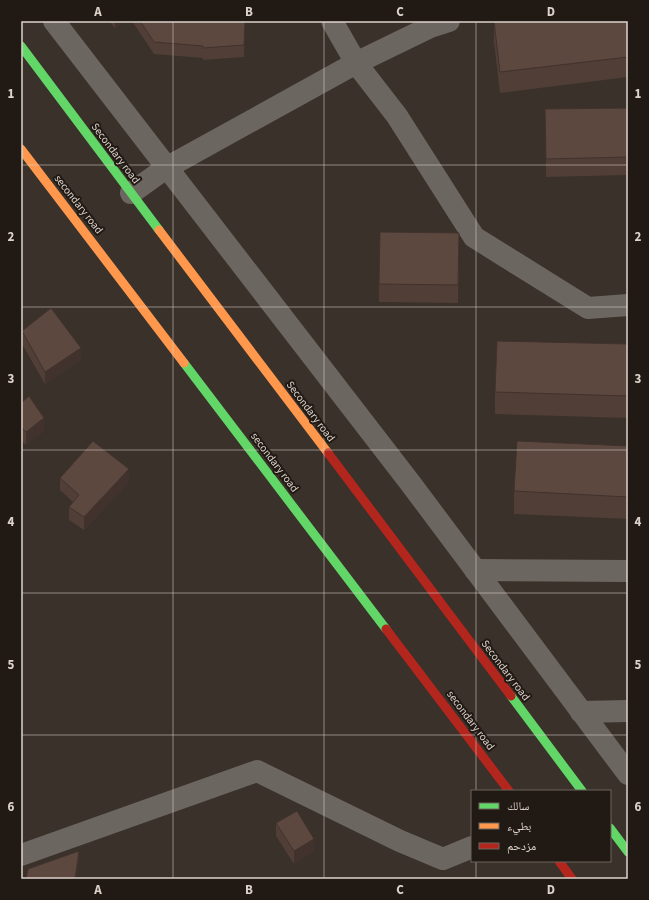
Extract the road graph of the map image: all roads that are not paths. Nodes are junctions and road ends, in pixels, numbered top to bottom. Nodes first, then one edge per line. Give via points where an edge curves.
1 (54, 21) edge
2 (332, 21) edge
3 (449, 21) edge
4 (21, 46) edge
5 (356, 63) junction
6 (21, 148) edge
7 (166, 168) junction
8 (131, 193) junction
9 (628, 305) edge
10 (475, 570) junction
11 (628, 571) edge
12 (628, 711) edge
13 (581, 712) junction
14 (628, 774) edge
15 (508, 790) edge
16 (581, 790) edge
17 (611, 829) edge
18 (471, 847) edge
19 (628, 852) edge
20 (21, 855) edge
21 (560, 862) edge
22 (572, 879) edge

1 - 7 street
2 - 5 street
3 - 5 street via 430,27
4 - 8 main road, Secondary road
5 - 7 street
5 - 9 street via 397,116 474,237 588,308
6 - 15 main road, secondary road
7 - 8 street
7 - 10 street
8 - 16 main road, Secondary road
10 - 11 street
10 - 13 street
12 - 13 street
13 - 14 street
17 - 19 main road
18 - 20 street via 444,859 400,841 257,771
21 - 22 main road

